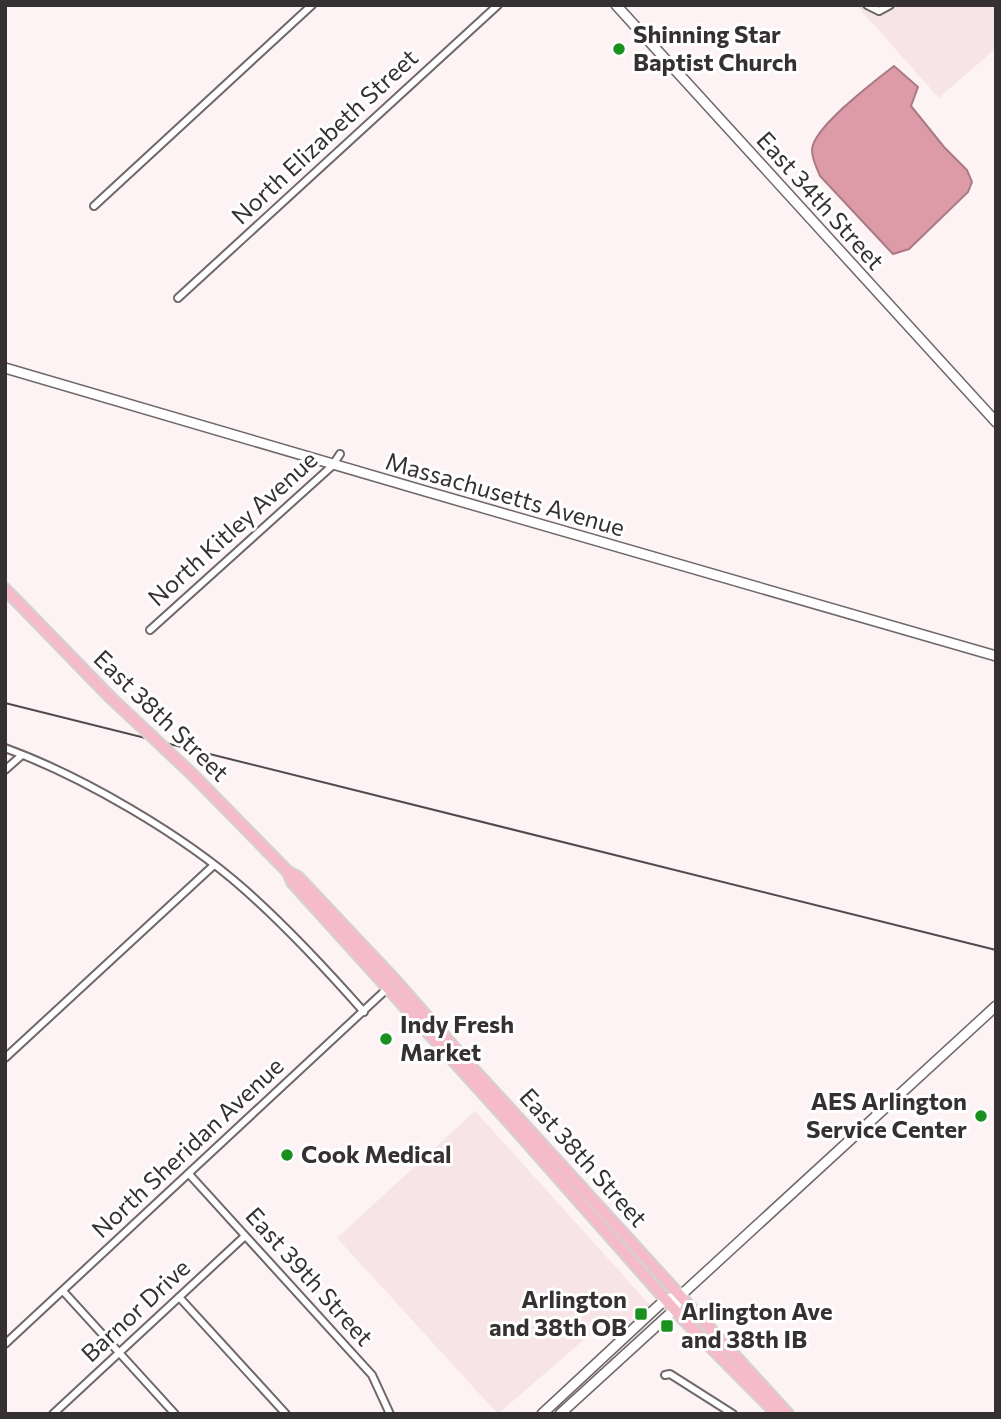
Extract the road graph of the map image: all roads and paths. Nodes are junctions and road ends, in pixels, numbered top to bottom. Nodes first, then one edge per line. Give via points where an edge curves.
1 (312, 5) edge
2 (498, 5) edge
3 (615, 5) edge
4 (867, 5) edge
5 (890, 5) edge
6 (94, 206) dead end
7 (178, 298) dead end
8 (5, 368) edge
9 (996, 422) edge
10 (340, 454) dead end
11 (332, 466) junction
12 (5, 589) edge
13 (150, 630) dead end
14 (996, 656) edge
15 (5, 748) edge
16 (22, 755) junction
17 (5, 770) edge
18 (214, 865) junction
19 (392, 984) junction
20 (996, 1006) edge
21 (364, 1012) junction
22 (5, 1058) edge
23 (189, 1174) junction
24 (246, 1236) junction
25 (63, 1291) junction
26 (680, 1296) junction
27 (179, 1297) junction
28 (666, 1299) junction
29 (675, 1309) junction
30 (5, 1344) edge
31 (119, 1352) junction
32 (665, 1375) dead end
33 (726, 1407) junction
34 (53, 1414) edge
35 (175, 1414) edge
36 (286, 1414) edge
37 (390, 1414) edge
38 (541, 1414) edge
39 (560, 1414) edge
40 (719, 1414) edge
41 (733, 1414) edge
42 (777, 1414) edge
43 (788, 1414) edge

1 - 6 street
2 - 7 street, North Elizabeth Street
3 - 9 main road, East 34th Street
4 - 5 street via 879,11
8 - 11 main road, Massachusetts Avenue
10 - 11 street, North Kitley Avenue
11 - 13 street, North Kitley Avenue
11 - 14 main road, Massachusetts Avenue
12 - 19 main road, East 38th Street, bridge via 298,877
15 - 16 street
16 - 17 street
16 - 18 street via 122,805
18 - 21 street via 280,922
18 - 22 street
19 - 21 street, North Sheridan Avenue
19 - 26 main road, East 38th Street
19 - 28 main road, East 38th Street
20 - 26 main road
21 - 23 street, North Sheridan Avenue
23 - 24 street, East 39th Street
23 - 25 street, North Sheridan Avenue
24 - 27 street, Barnor Drive
24 - 37 street, East 39th Street via 372,1375
25 - 30 street, North Sheridan Avenue
25 - 31 street
26 - 28 main road
26 - 29 main road
26 - 43 main road, East 38th Street
27 - 31 street, Barnor Drive
27 - 36 street
28 - 29 main road, East 38th Street
28 - 38 main road
29 - 39 main road
29 - 42 main road, East 38th Street
31 - 34 street, Barnor Drive
31 - 35 street
32 - 33 street
33 - 40 street
33 - 41 street

